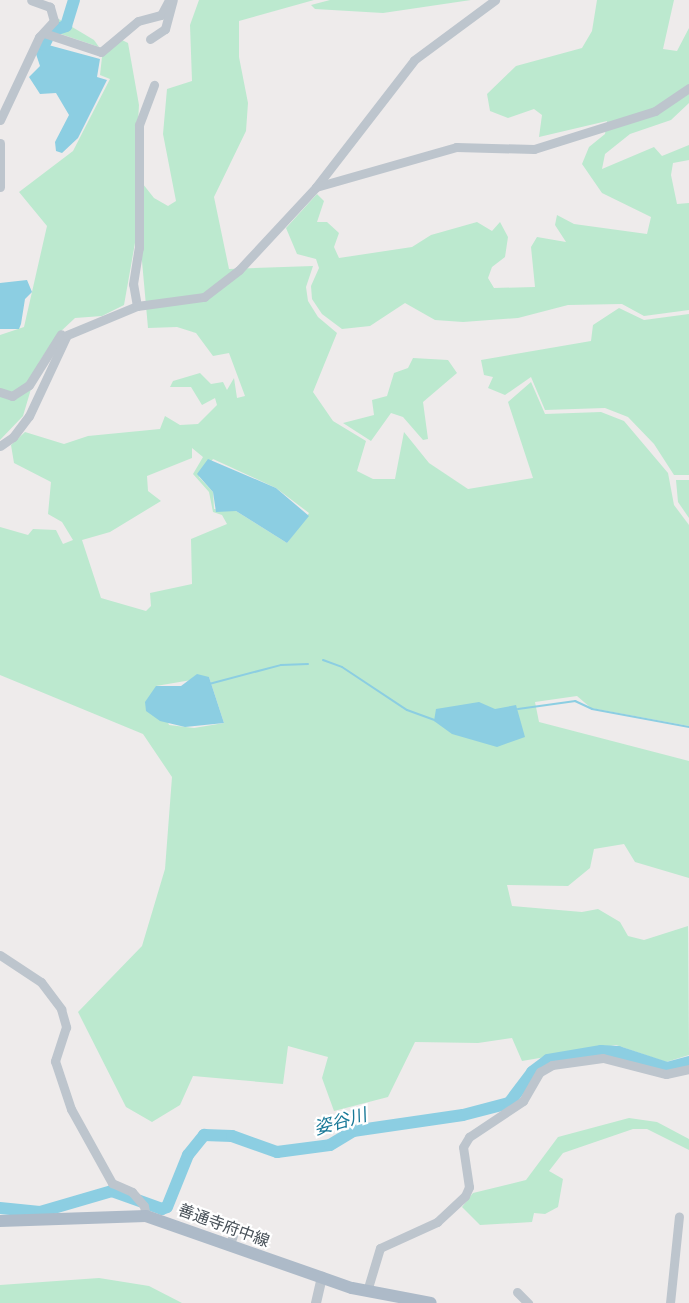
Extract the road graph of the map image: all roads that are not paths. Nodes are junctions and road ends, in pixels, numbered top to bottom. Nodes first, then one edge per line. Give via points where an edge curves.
1 (31, 0) edge
2 (169, 0) edge
3 (173, 0) edge
4 (495, 0) edge
5 (44, 32) junction
6 (150, 39) dead end
7 (154, 85) dead end
8 (689, 88) edge
9 (0, 120) edge
10 (0, 143) edge
11 (0, 187) edge
12 (316, 187) junction
13 (137, 306) junction
14 (73, 331) junction
15 (0, 392) edge
16 (0, 446) edge
17 (0, 955) edge
18 (689, 1069) edge
19 (146, 1216) junction
20 (679, 1216) dead end
21 (0, 1221) edge
22 (236, 1226) dead end
23 (230, 1244) junction
24 (322, 1277) junction
25 (366, 1292) junction
26 (517, 1292) dead end
27 (316, 1303) edge
28 (431, 1303) edge
29 (528, 1303) edge
30 (670, 1303) edge

1 - 5 street via 53,11 54,21
2 - 5 street via 161,15 138,21 101,52
3 - 6 street via 164,29
4 - 12 street via 414,60
5 - 9 street
7 - 13 street via 139,125 139,248 133,284
8 - 12 street via 655,111 534,149 451,148
10 - 11 street
12 - 13 street via 244,265 204,297
13 - 14 street
14 - 15 street via 65,330 58,337 29,385 12,396
14 - 16 street via 57,350 29,416 13,438
17 - 19 street via 41,982 61,1009 66,1027 55,1060 71,1109 112,1183 136,1197
18 - 25 street via 666,1074 602,1058 552,1066 540,1072 523,1101 469,1137 464,1146 469,1187 465,1196 437,1222 380,1248
19 - 21 main road, 善通寺府中線
19 - 23 main road, 善通寺府中線
20 - 30 street
22 - 23 street
23 - 24 main road, 善通寺府中線
24 - 25 main road, 善通寺府中線
24 - 27 street
25 - 28 main road, 善通寺府中線
26 - 29 street

